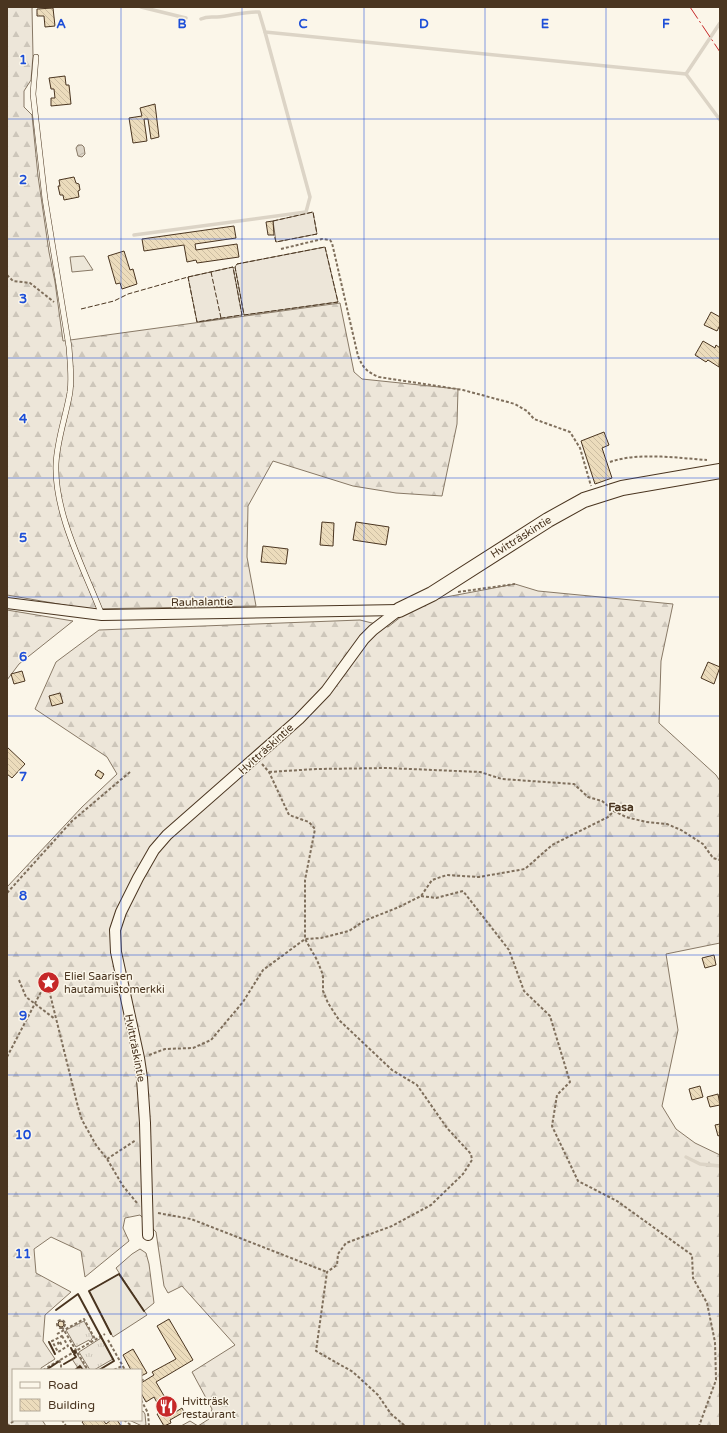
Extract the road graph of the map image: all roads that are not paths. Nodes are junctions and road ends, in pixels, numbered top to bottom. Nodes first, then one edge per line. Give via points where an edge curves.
1 (36, 57) dead end
2 (720, 471) edge
3 (7, 603) edge
4 (399, 610) junction
5 (102, 616) junction
6 (148, 1235) dead end

1 - 5 lane via 33,94 41,169 71,370 70,391 56,462 56,480 63,514
2 - 4 street, Hvitträskintie via 622,488 584,500 437,591
3 - 5 street, Rauhalantie
4 - 5 street, Rauhalantie
4 - 6 street, Hvitträskintie via 364,639 326,691 299,719 167,834 154,850 118,919 115,930 116,952 139,1058 146,1132

